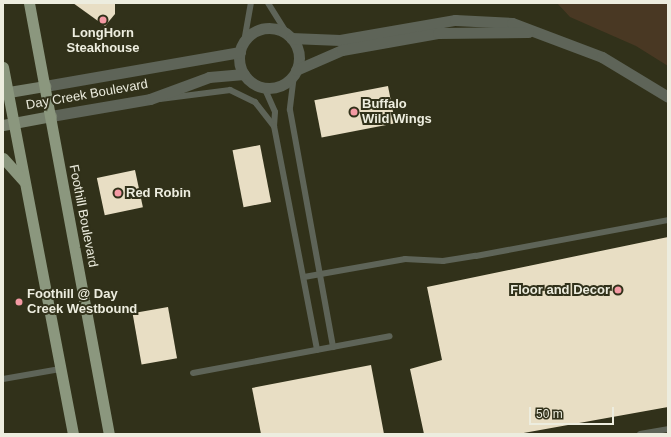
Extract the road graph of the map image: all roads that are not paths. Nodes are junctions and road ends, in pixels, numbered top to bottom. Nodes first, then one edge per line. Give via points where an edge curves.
1 (29, 3) edge
2 (251, 3) edge
3 (268, 3) edge
4 (528, 32) junction
5 (289, 36) junction
6 (242, 47) junction
7 (3, 67) edge
8 (295, 73) junction
9 (244, 74) junction
10 (45, 86) junction
11 (264, 87) junction
12 (6, 93) edge
13 (668, 97) edge
14 (150, 99) junction
15 (51, 116) junction
16 (8, 124) edge
17 (274, 126) junction
18 (3, 158) edge
19 (24, 182) junction
20 (668, 220) edge
21 (320, 274) junction
22 (304, 277) junction
23 (390, 336) dead end
24 (333, 347) junction
25 (317, 350) junction
26 (60, 368) junction
27 (193, 373) dead end
28 (3, 378) edge
29 (668, 429) edge
30 (73, 434) edge
31 (109, 434) edge
32 (640, 434) edge

1 - 10 main road, Foothill Boulevard
2 - 6 lane
3 - 5 lane
4 - 5 street via 512,23 455,20 340,40
4 - 8 street via 438,33 342,50
4 - 13 street via 602,57
5 - 6 street via 264,29
5 - 8 street via 298,53
6 - 9 street
6 - 10 street, Day Creek Boulevard
7 - 12 main road
8 - 11 street via 280,86
8 - 21 lane via 290,110
9 - 11 street
9 - 14 street, Day Creek Boulevard via 209,77
10 - 12 main road, Day Creek Boulevard
10 - 15 main road, Foothill Boulevard
11 - 17 lane via 275,112
12 - 16 main road
14 - 15 street, Day Creek Boulevard
14 - 17 lane via 230,90 255,102
15 - 16 main road, Day Creek Boulevard
15 - 31 main road, Foothill Boulevard
16 - 19 main road
17 - 22 lane
18 - 19 main road
19 - 26 main road
20 - 21 lane via 476,256 434,261 405,259
21 - 22 lane
21 - 24 lane
22 - 25 lane
23 - 24 lane
24 - 25 lane
25 - 27 lane
26 - 28 lane
26 - 30 main road
29 - 32 lane

